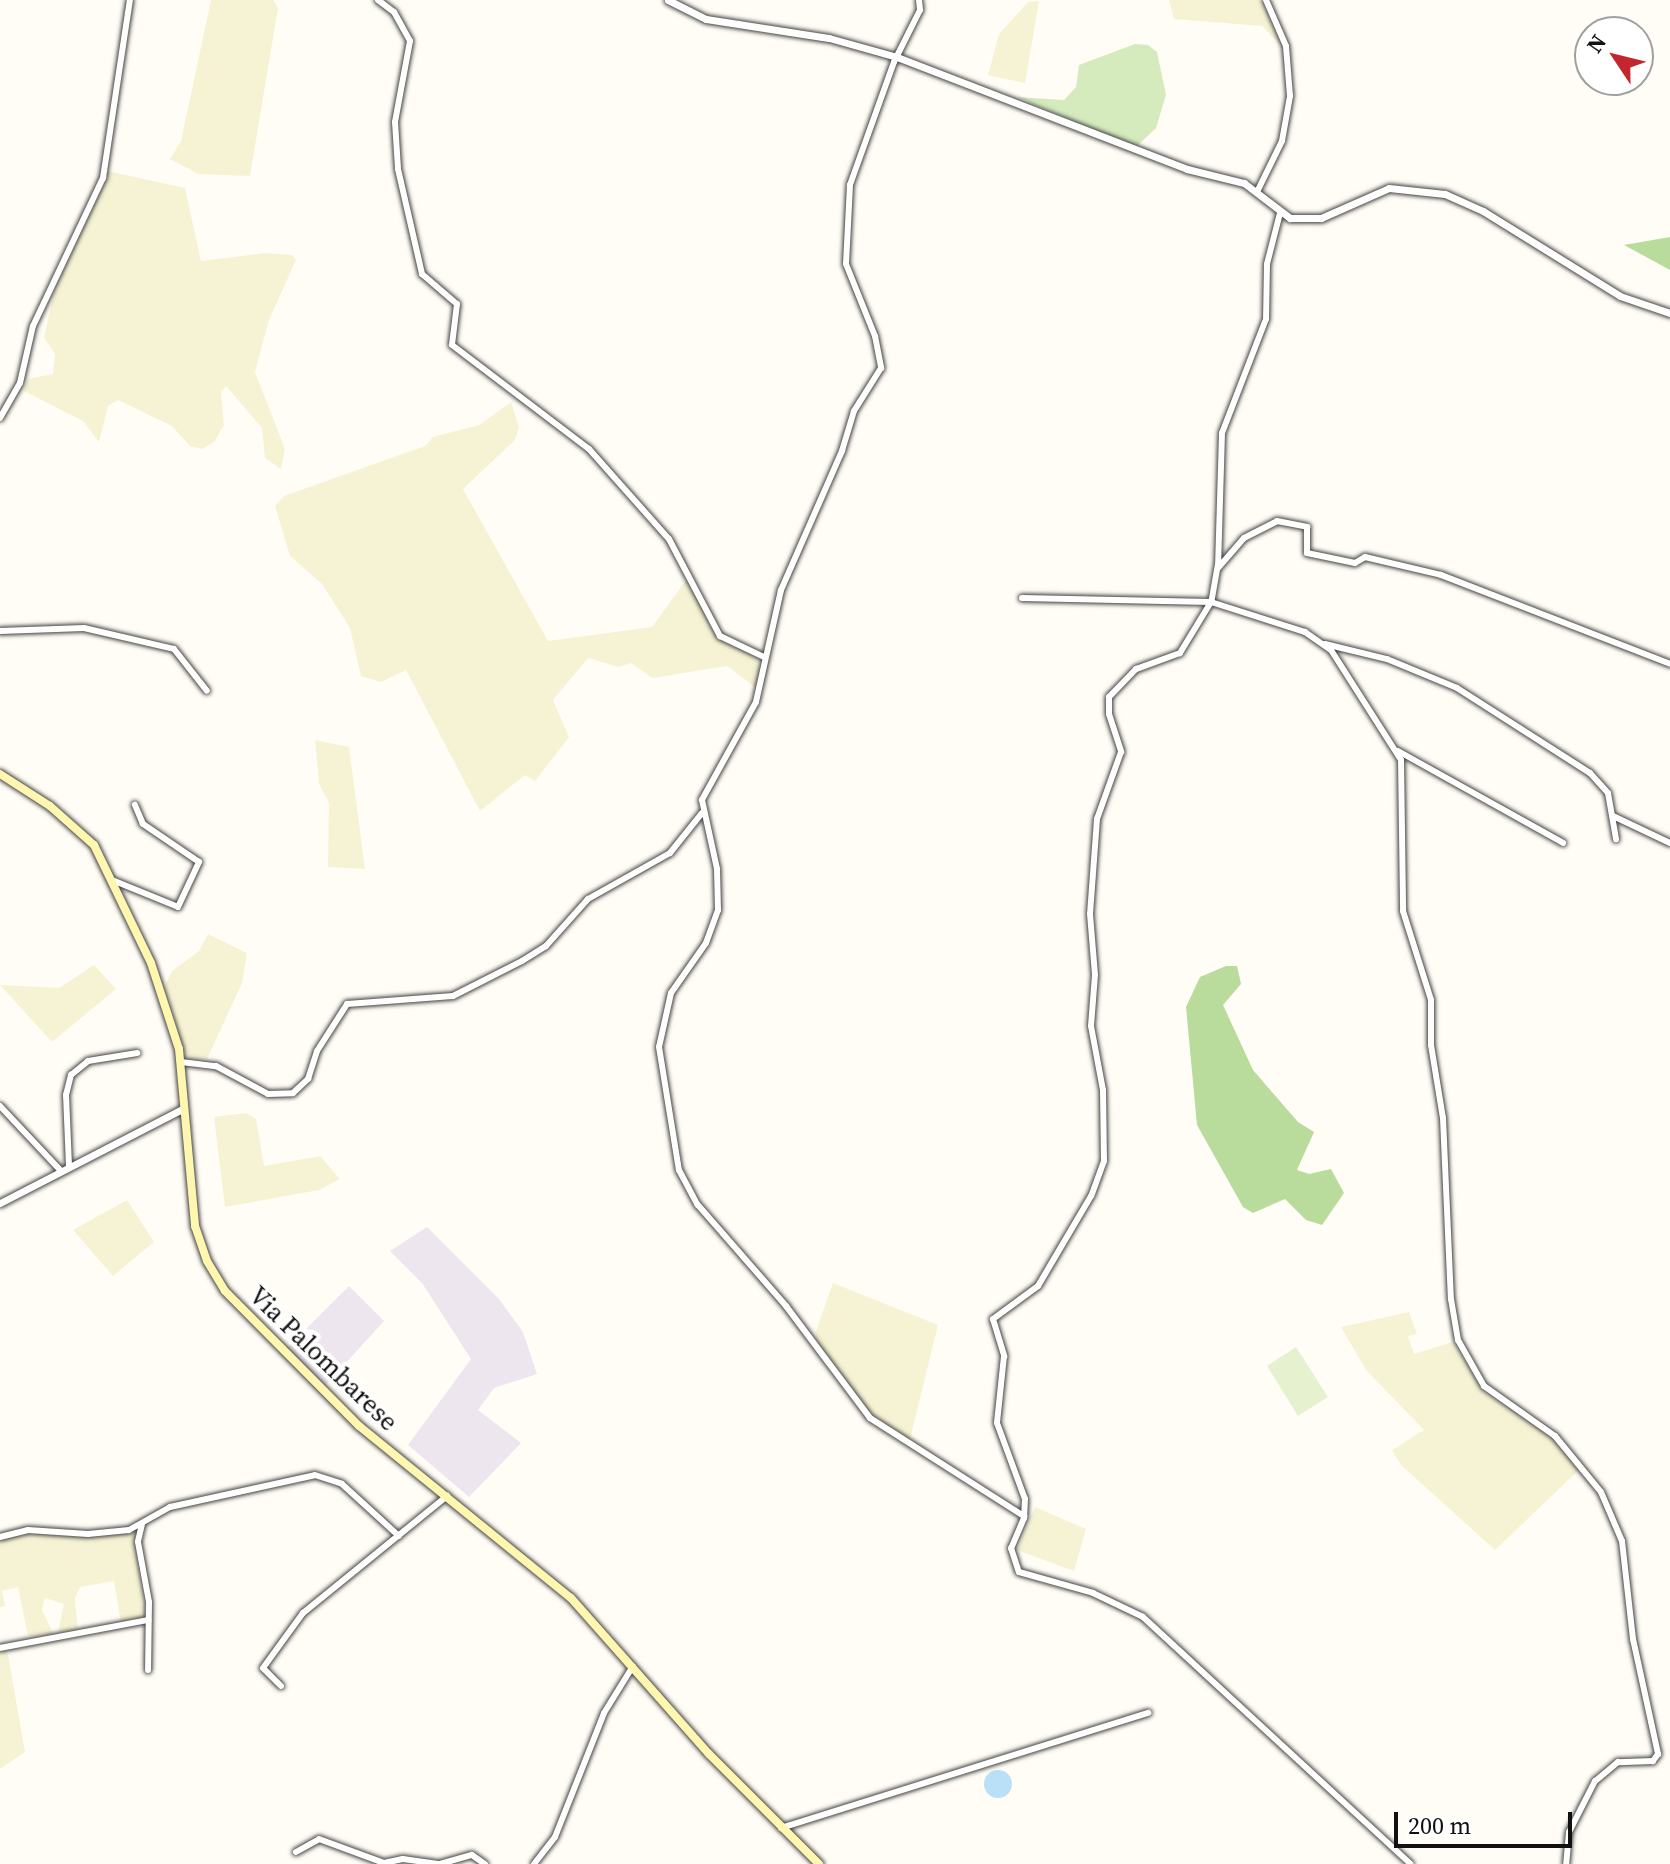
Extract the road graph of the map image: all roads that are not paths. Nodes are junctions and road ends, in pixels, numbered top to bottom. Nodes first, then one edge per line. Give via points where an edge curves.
1 (130, 0) edge
2 (378, 0) edge
3 (668, 0) edge
4 (919, 0) edge
5 (1266, 0) edge
6 (897, 57) junction
7 (1257, 192) junction
8 (1280, 213) junction
9 (1670, 313) edge
10 (0, 418) edge
11 (1218, 568) junction
12 (1022, 598) dead end
13 (1211, 602) junction
14 (0, 631) edge
15 (1325, 644) junction
16 (764, 657) junction
17 (1670, 664) edge
18 (207, 691) dead end
19 (1395, 749) junction
20 (0, 774) edge
21 (135, 805) dead end
22 (702, 812) junction
23 (1613, 816) junction
24 (1616, 839) dead end
25 (1563, 843) dead end
26 (1670, 843) edge
27 (112, 880) junction
28 (137, 1053) dead end
29 (181, 1062) junction
30 (0, 1106) edge
31 (184, 1108) junction
32 (69, 1166) junction
33 (60, 1170) junction
34 (0, 1203) edge
35 (448, 1495) junction
36 (1024, 1516) junction
37 (142, 1524) junction
38 (399, 1536) junction
39 (0, 1537) edge
40 (148, 1620) junction
41 (0, 1648) edge
42 (633, 1666) junction
43 (148, 1670) dead end
44 (281, 1686) dead end
45 (1148, 1713) dead end
46 (781, 1828) junction
47 (296, 1852) dead end
48 (485, 1864) edge
49 (534, 1864) edge
50 (819, 1864) edge
51 (1411, 1864) edge
52 (1566, 1864) edge

1 - 10 street via 103,178 33,326 20,383
2 - 16 street via 399,18 410,41 395,122 398,166 422,274 458,307 451,342 589,449 669,539 720,636
3 - 6 street via 706,19 833,39
4 - 6 street via 920,10
5 - 7 street via 1286,46 1290,96 1284,137
6 - 7 street
6 - 16 street via 854,167 846,240 848,274 870,323 881,368 854,411 782,588
7 - 8 street
8 - 9 street via 1318,219 1385,189 1438,192 1483,211 1620,296
8 - 11 street via 1267,264 1266,319 1222,433
11 - 13 street
11 - 17 street via 1244,538 1262,527 1277,521 1307,527 1307,553 1355,563 1365,557 1441,575
12 - 13 street
13 - 15 street
13 - 36 street via 1180,653 1133,671 1115,685 1109,700 1121,752 1096,825 1090,914 1095,975 1091,1026 1103,1090 1104,1161 1091,1196 1043,1280 992,1322 1004,1356 998,1429 1023,1491
14 - 18 street via 84,628 174,649 187,659
15 - 19 street
15 - 23 street via 1400,664 1482,702 1597,778 1608,793
16 - 22 street via 756,702 703,798
19 - 25 street
19 - 52 street via 1405,778 1403,911 1431,1000 1451,1299 1459,1343 1481,1383 1560,1440 1593,1477 1606,1502 1623,1546 1634,1645 1658,1754 1653,1761 1618,1762 1595,1781 1570,1829
20 - 27 main road, Via Palombarese via 78,829 99,851
21 - 27 street via 143,824 196,855 199,862 180,907
22 - 29 street via 670,853 588,899 546,946 522,961 453,996 347,1004 317,1051 308,1079 293,1093 268,1094 213,1065
22 - 36 street via 717,863 718,910 706,943 671,993 659,1039 683,1181 866,1415
23 - 24 street
23 - 26 street
27 - 29 main road, Via Palombarese via 162,991
28 - 32 street via 86,1062 70,1077
29 - 31 main road, Via Palombarese
30 - 33 street
31 - 32 street
31 - 35 main road, Via Palombarese via 195,1226 219,1283 350,1417
32 - 33 street
33 - 34 street
35 - 38 street
35 - 42 main road, Via Palombarese via 565,1592
36 - 51 street via 1011,1548 1019,1572 1093,1593 1143,1617
37 - 38 street via 173,1506 318,1475 342,1484
37 - 39 street via 96,1533 25,1530
37 - 40 street via 138,1542
38 - 44 street via 297,1620 263,1668
40 - 41 street
40 - 43 street
42 - 46 main road, Via Palombarese
42 - 49 street via 604,1713 555,1837
45 - 46 street
46 - 50 main road, Via Palombarese
47 - 48 street via 319,1839 382,1863 406,1859 440,1864 472,1855

